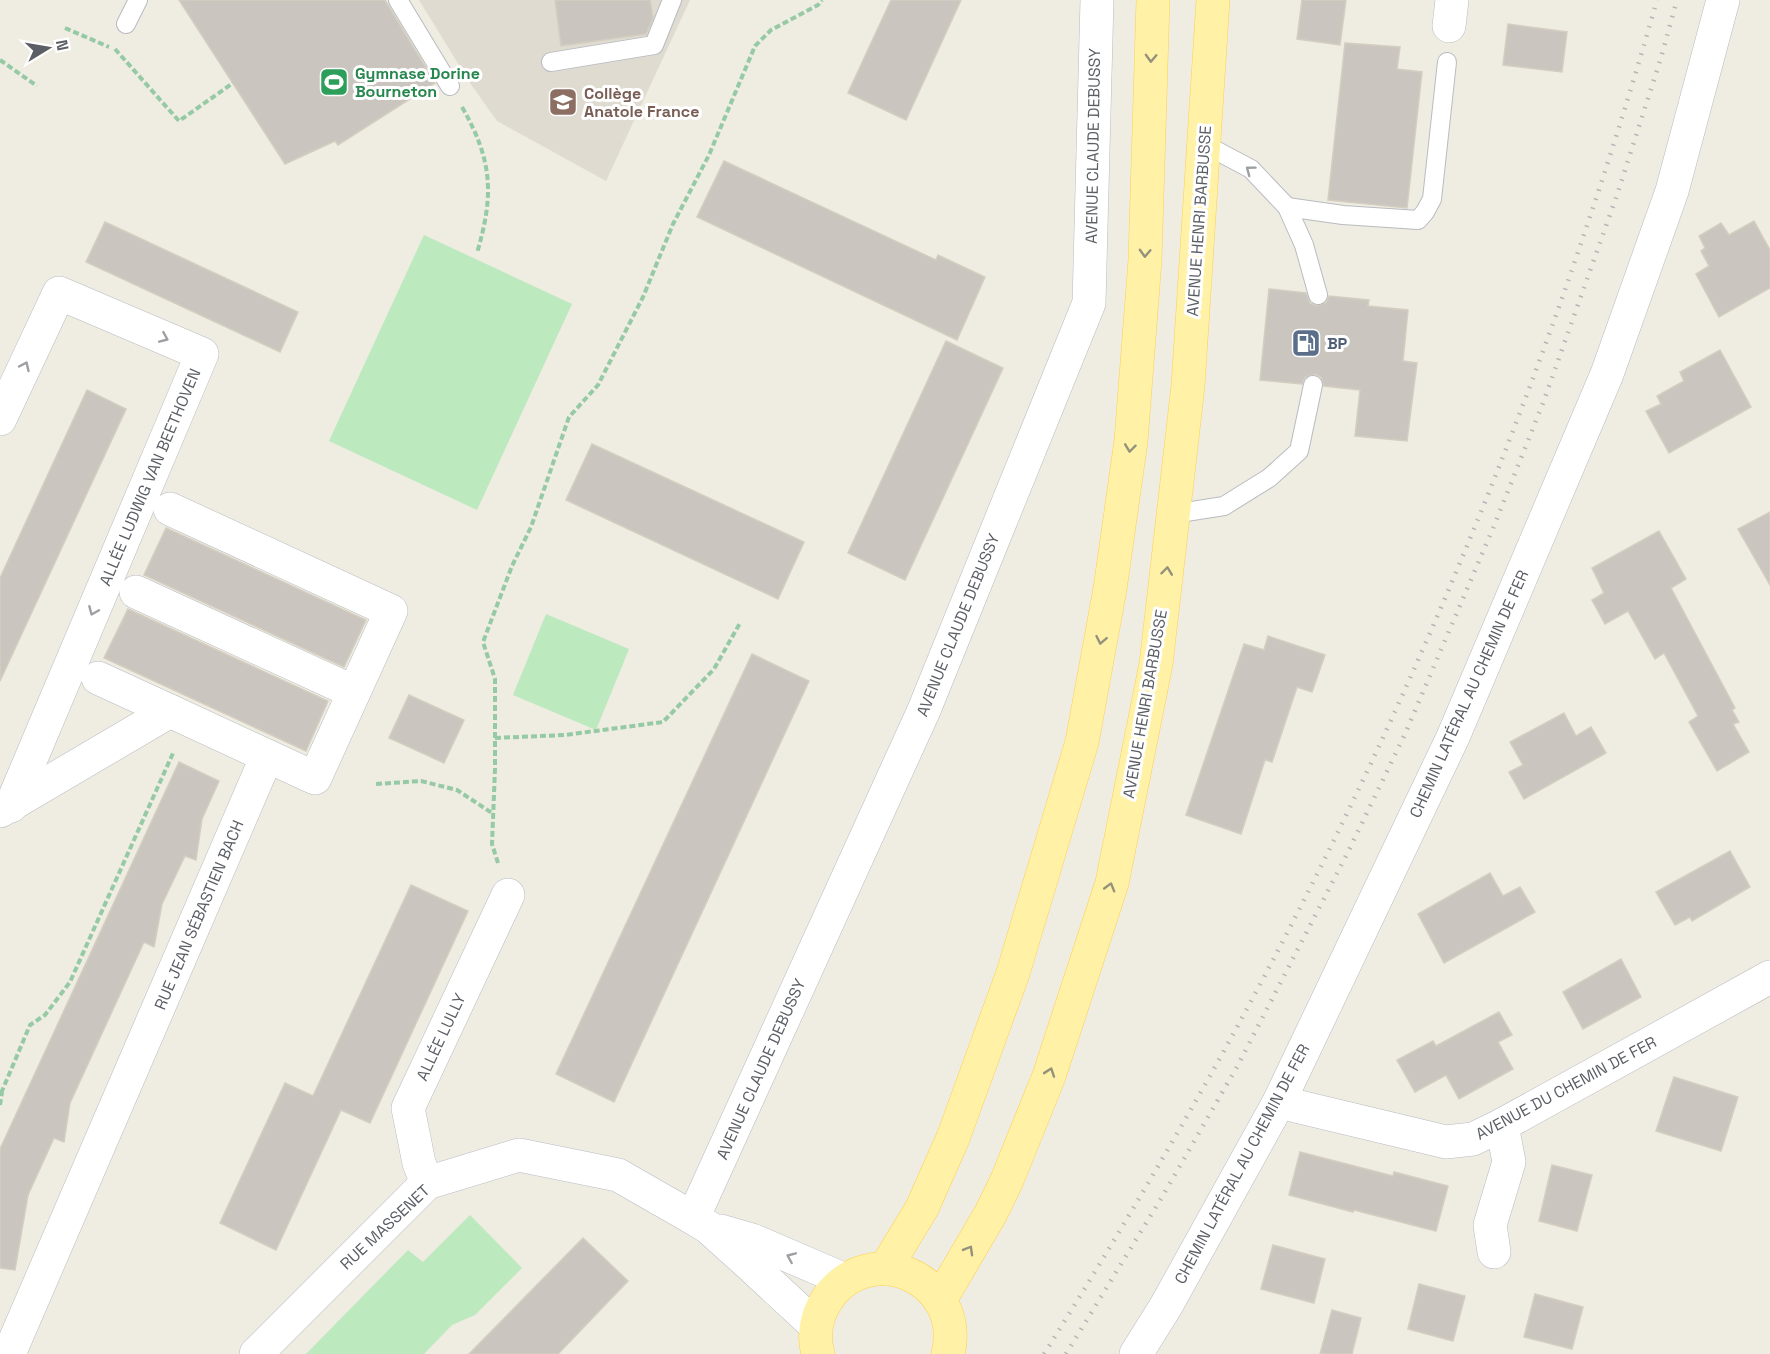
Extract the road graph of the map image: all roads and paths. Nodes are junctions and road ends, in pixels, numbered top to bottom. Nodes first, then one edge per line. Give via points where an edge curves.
1 (138, 0) edge
2 (398, 0) edge
3 (672, 0) edge
4 (822, 0) edge
5 (1097, 0) edge
6 (1153, 0) edge
7 (1214, 0) edge
8 (1724, 0) edge
9 (126, 24) dead end
10 (115, 49) dead end
11 (0, 60) edge
12 (551, 62) dead end
13 (1447, 62) dead end
14 (233, 83) dead end
15 (37, 86) dead end
16 (450, 86) joint
17 (1204, 144) junction
18 (1287, 207) junction
19 (477, 253) dead end
20 (1318, 295) dead end
21 (1313, 385) dead end
22 (0, 419) edge
23 (170, 509) dead end
24 (1173, 514) junction
25 (136, 592) dead end
26 (740, 623) dead end
27 (98, 678) dead end
28 (354, 692) junction
29 (179, 715) junction
30 (495, 738) junction
31 (267, 756) junction
32 (376, 784) dead end
33 (5, 808) edge
34 (493, 814) junction
35 (508, 895) joint
36 (1770, 977) edge
37 (1, 1092) edge
38 (1279, 1102) junction
39 (0, 1105) edge
40 (1502, 1125) junction
41 (427, 1183) junction
42 (700, 1223) junction
43 (1494, 1252) dead end
44 (885, 1269) junction
45 (845, 1280) junction
46 (940, 1300) junction
47 (817, 1340) edge
48 (9, 1354) edge
49 (256, 1354) edge
50 (948, 1354) edge
51 (1136, 1354) edge

1 - 9 lane
2 - 16 lane
3 - 12 lane via 654,45
4 - 30 path via 771,30 755,46 710,155 673,224 643,297 598,384 570,417 531,527 483,642 495,679
5 - 42 street, AVENUE CLAUDE DEBUSSY via 1089,303 924,710
6 -> 44 main road via 1145,260 1131,441 1110,589 1082,742 1013,973 952,1138 922,1208
7 - 17 main road, AVENUE HENRI BARBUSSE
8 - 38 street, CHEMIN LATÉRAL AU CHEMIN DE FER via 1672,191 1607,374 1453,737
10 - 14 path via 179,120
11 - 15 path
13 - 18 lane via 1432,199 1418,220
16 - 19 path via 478,140 489,183 486,225
18 -> 17 lane via 1251,169
17 - 24 main road, AVENUE HENRI BARBUSSE via 1188,386
18 - 20 lane via 1304,245
21 - 24 lane via 1299,451 1269,478 1224,506
22 -> 33 street, ALLÉE LUDWIG VAN BEETHOVEN via 59,293 202,354
23 - 28 street via 391,611
46 -> 24 main road, AVENUE HENRI BARBUSSE via 1007,1180 1049,1076 1112,883 1156,664
25 - 28 street
26 - 30 path via 714,669 663,722 565,735
27 - 29 street
28 - 31 street via 315,778
29 - 31 street
29 - 33 street
29 - 37 path via 70,982 45,1015 30,1025
30 - 34 path
31 - 48 street, RUE JEAN SÉBASTIEN BACH
32 - 34 path via 421,781 457,790
34 - 35 path via 492,844
35 - 41 street, ALLÉE LULLY via 408,1108
36 - 40 street, AVENUE DU CHEMIN DE FER
37 - 39 path
38 - 40 street, AVENUE DU CHEMIN DE FER via 1446,1142 1473,1139
38 - 51 street, CHEMIN LATÉRAL AU CHEMIN DE FER
40 - 43 street via 1509,1162 1490,1225
41 - 42 street, RUE MASSENET via 519,1155 618,1175
41 - 49 street, RUE MASSENET
45 -> 42 street, RUE MASSENET via 752,1240
42 - 47 street, RUE MASSENET
44 - 45 main road
44 - 46 main road via 907,1273 926,1284
45 - 47 main road via 821,1308
46 - 50 main road via 949,1320

